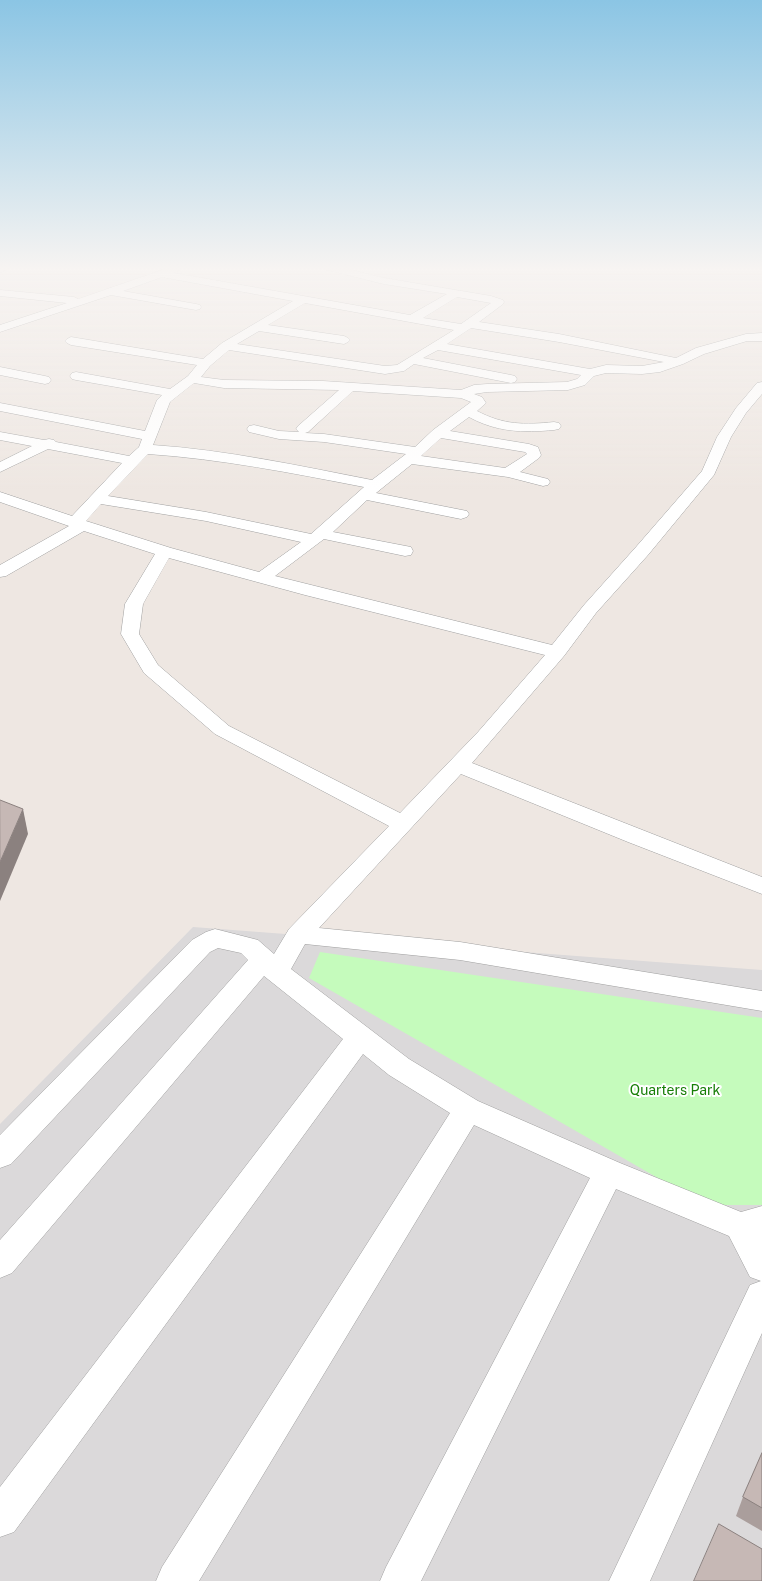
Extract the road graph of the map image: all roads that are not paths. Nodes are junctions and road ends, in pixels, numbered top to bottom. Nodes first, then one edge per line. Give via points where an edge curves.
1 (71, 341) dead end
2 (234, 341) edge
3 (446, 341) edge
4 (572, 341) edge
5 (736, 341) edge
6 (226, 346) junction
7 (438, 346) junction
8 (412, 360) junction
9 (679, 361) junction
10 (206, 363) junction
11 (0, 371) edge
12 (590, 373) junction
13 (76, 376) dead end
14 (192, 379) junction
15 (45, 380) dead end
16 (546, 386) junction
17 (762, 386) edge
18 (350, 387) junction
19 (171, 393) junction
20 (463, 394) junction
21 (0, 407) edge
22 (470, 412) junction
23 (86, 424) junction
24 (554, 426) dead end
25 (254, 429) dead end
26 (303, 429) dead end
27 (438, 433) junction
28 (0, 436) edge
29 (148, 443) junction
30 (44, 445) junction
31 (414, 456) junction
32 (132, 462) junction
33 (0, 468) edge
34 (508, 473) junction
35 (544, 482) dead end
36 (370, 490) junction
37 (0, 497) edge
38 (97, 499) junction
39 (461, 514) dead end
40 (79, 524) junction
41 (318, 537) junction
42 (165, 551) junction
43 (405, 551) dead end
44 (0, 572) edge
45 (262, 578) junction
46 (557, 652) junction
47 (458, 764) junction
48 (403, 824) junction
49 (762, 886) edge
50 (298, 935) junction
51 (270, 965) junction
52 (762, 1001) edge
53 (360, 1037) junction
54 (468, 1109) junction
55 (0, 1155) edge
56 (610, 1172) junction
57 (751, 1223) edge
58 (0, 1263) edge
59 (762, 1267) edge
60 (762, 1296) edge
61 (0, 1518) edge
62 (176, 1581) edge
63 (400, 1581) edge
64 (629, 1581) edge

1 - 10 street
2 - 6 street
3 - 7 street
4 - 9 street
5 - 9 street via 706,349
6 - 8 street via 385,370 400,368
6 - 10 street
7 - 8 street
7 - 12 street
8 - 16 street
9 - 12 street via 660,368
10 - 14 street
11 - 15 street
12 - 16 street via 580,382 568,386
13 - 19 street
14 - 18 street via 224,384
14 - 19 street
16 - 20 street via 487,388
17 - 46 street via 724,437 709,472 590,609
18 - 20 street
18 - 26 street
19 - 29 street via 164,400
20 - 22 street via 479,403
21 - 23 street
22 - 24 street via 487,422 509,427 527,429
22 - 27 street
23 - 29 street
23 - 30 street
25 - 31 street via 279,435 324,438
27 - 31 street
27 - 34 street via 533,450 534,455
28 - 30 street
29 - 32 street
29 - 36 street via 188,452 259,462
30 - 32 street
30 - 33 street
31 - 34 street
31 - 36 street
32 - 38 street
34 - 35 street
36 - 39 street
36 - 41 street
37 - 40 street
38 - 40 street
38 - 41 street
40 - 42 street
40 - 44 street
41 - 43 street
41 - 45 street
42 - 45 street
42 - 48 street via 134,604 130,634 151,669 222,730
45 - 46 street
46 - 47 street
47 - 48 street
47 - 49 street
48 - 50 street
50 - 51 street
50 - 52 street via 460,951
51 - 53 street
51 - 55 street via 250,946 215,938 201,946
51 - 58 street
53 - 54 street via 399,1067
53 - 61 street
54 - 56 street
54 - 62 street
56 - 57 street
56 - 63 street
57 - 59 street
60 - 64 street

